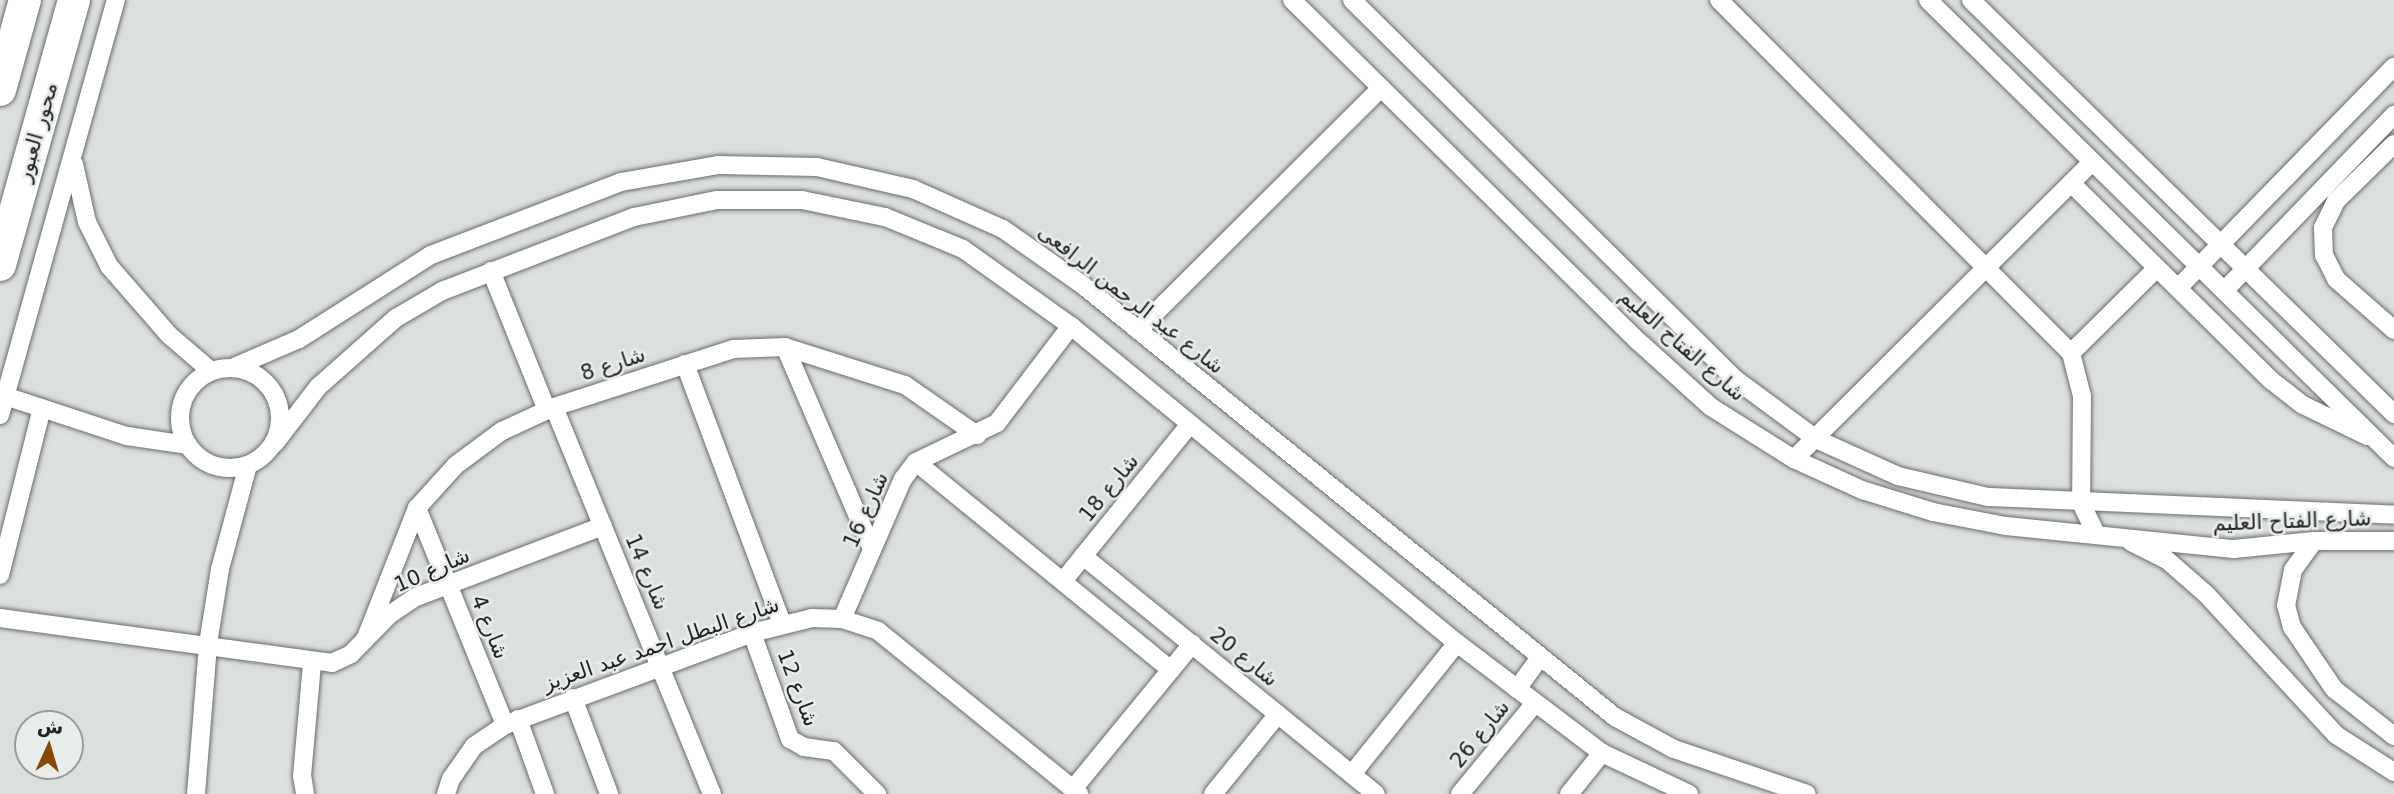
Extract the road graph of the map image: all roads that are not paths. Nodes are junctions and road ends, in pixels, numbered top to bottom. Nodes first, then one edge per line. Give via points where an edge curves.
1 (25, 0) edge
2 (74, 0) edge
3 (116, 0) edge
4 (1292, 0) edge
5 (1352, 0) edge
6 (1718, 0) edge
7 (1927, 0) edge
8 (1971, 0) edge
9 (2394, 67) edge
10 (1381, 88) junction
11 (0, 90) edge
12 (2394, 115) edge
13 (2394, 144) edge
14 (73, 161) junction
15 (2092, 162) junction
16 (2071, 183) junction
17 (2220, 246) junction
18 (0, 265) edge
19 (1987, 267) junction
20 (2199, 267) junction
21 (2157, 268) junction
22 (2245, 269) junction
23 (491, 271) junction
24 (2178, 288) junction
25 (2224, 291) junction
26 (1071, 326) junction
27 (1138, 330) junction
28 (2394, 330) edge
29 (785, 347) junction
30 (2071, 353) junction
31 (685, 364) junction
32 (232, 368) junction
33 (211, 372) junction
34 (5, 396) junction
35 (41, 408) junction
36 (550, 408) junction
37 (2394, 414) edge
38 (0, 415) edge
39 (1190, 424) junction
40 (977, 435) junction
41 (1816, 439) junction
42 (2375, 439) junction
43 (275, 443) junction
44 (188, 445) junction
45 (2394, 458) edge
46 (1794, 459) junction
47 (915, 462) junction
48 (248, 466) junction
49 (2081, 503) junction
50 (417, 508) junction
51 (2394, 515) edge
52 (603, 526) junction
53 (2096, 534) junction
54 (2118, 536) junction
55 (2314, 541) junction
56 (2394, 541) edge
57 (872, 549) junction
58 (1083, 556) junction
59 (0, 575) edge
60 (1063, 581) junction
61 (448, 584) junction
62 (0, 618) edge
63 (842, 619) junction
64 (782, 624) junction
65 (752, 633) junction
66 (365, 640) junction
67 (1457, 643) junction
68 (208, 644) junction
69 (1192, 644) junction
70 (1539, 659) junction
71 (312, 663) junction
72 (662, 666) junction
73 (1171, 670) junction
74 (1517, 689) junction
75 (573, 698) junction
76 (1535, 703) junction
77 (1278, 714) junction
78 (512, 722) junction
79 (2394, 736) edge
80 (1601, 753) junction
81 (2394, 772) edge
82 (1352, 774) junction
83 (1076, 791) edge
84 (196, 794) edge
85 (305, 794) edge
86 (446, 794) edge
87 (544, 794) edge
88 (608, 794) edge
89 (712, 794) edge
90 (877, 794) edge
91 (1213, 794) edge
92 (1377, 794) edge
93 (1460, 794) edge
94 (1569, 794) edge
95 (1689, 794) edge
96 (1807, 794) edge

1 - 11 highway
2 - 18 highway, محور العبور
3 - 14 street
4 - 10 street, شارع الفتاح العليم
5 - 41 street, شارع الفتاح العليم via 1735,379
6 - 19 street
7 - 15 street
8 - 17 street
9 - 17 street
10 - 27 street
10 - 46 street, شارع الفتاح العليم via 1711,407
12 - 22 street
13 - 28 street via 2336,201 2323,228 2324,255 2336,279
14 - 33 street via 87,222 109,266 169,335
14 - 34 street
15 - 16 street
15 - 20 street
16 - 19 street
16 - 21 street
17 - 20 street
17 - 22 street
19 - 30 street
19 - 41 street
20 - 24 street
20 - 25 street
21 - 24 street
21 - 30 street
22 - 25 street
22 - 37 street
23 - 26 street via 634,217 717,201 802,200 885,217 964,249
23 - 36 street, شارع 14
23 - 43 street via 442,291 355,349 318,387
24 - 42 street via 2303,405
25 - 42 street
26 - 39 street
26 - 40 street, شارع 16 via 997,423
27 - 32 street, شارع عبد الرحمن الرافعى via 1003,229 913,189 817,167 718,165 621,183 480,233 385,281 278,351
27 - 70 street, شارع عبد الرحمن الرافعى
29 - 31 street, شارع 8 via 734,349
29 - 40 street, شارع 8 via 905,385
29 - 57 street
30 - 49 street via 2082,396
31 - 36 street, شارع 8
31 - 64 street
32 - 33 street
32 - 43 street via 260,377 274,394 281,414
33 - 44 street via 193,384 182,403 179,417
34 - 35 street
34 - 38 street
35 - 44 street via 127,436
35 - 59 street
36 - 50 street, شارع 8 via 502,431 456,465
36 - 52 street, شارع 14
39 - 58 street, شارع 18
39 - 67 street
40 - 47 street, شارع 16 via 930,451
41 - 46 street
41 - 49 street, شارع الفتاح العليم via 1898,476 1989,497
42 - 45 street
43 - 48 street
44 - 48 street via 214,466
46 - 53 street, شارع الفتاح العليم via 1862,490 1933,512 2006,526
47 - 57 street, شارع 16 via 902,479
47 - 60 street
48 - 68 street via 220,569
49 - 51 street, شارع الفتاح العليم
49 - 53 street
50 - 61 street, شارع 4
50 - 66 street, شارع 8
52 - 61 street, شارع 10
52 - 72 street, شارع 14
53 - 54 street, شارع الفتاح العليم
54 - 55 street, شارع الفتاح العليم via 2234,550
54 - 81 street via 2167,560 2206,594 2336,735
55 - 56 street, شارع الفتاح العليم
55 - 79 street via 2293,570 2286,605 2292,627 2334,689
57 - 63 street, شارع 16
58 - 60 street, شارع 18
58 - 69 street, شارع 20
60 - 73 street
61 - 66 street, شارع 10 via 398,609
61 - 78 street, شارع 4
62 - 68 street, شارع 10
63 - 64 street, شارع البطل احمد عبد العزيز
63 - 83 street, شارع البطل احمد عبد العزيز via 878,631 908,653
64 - 65 street, شارع البطل احمد عبد العزيز
65 - 72 street, شارع البطل احمد عبد العزيز
65 - 90 street, شارع 12 via 790,738 804,747 834,751
66 - 71 street, شارع 10 via 332,663
67 - 74 street
67 - 82 street
68 - 71 street, شارع 10
68 - 84 street
69 - 73 street
69 - 77 street, شارع 20
70 - 74 street
70 - 96 street, شارع عبد الرحمن الرافعى via 1615,717 1674,749
71 - 85 street via 302,776
72 - 75 street, شارع البطل احمد عبد العزيز
72 - 89 street, شارع 14
73 - 83 street
74 - 76 street
75 - 78 street, شارع البطل احمد عبد العزيز
75 - 88 street
76 - 80 street
76 - 93 street, شارع 26
77 - 82 street, شارع 20
77 - 91 street
78 - 86 street, شارع البطل احمد عبد العزيز via 474,746
78 - 87 street, شارع 4
80 - 94 street
80 - 95 street
82 - 92 street, شارع 20

